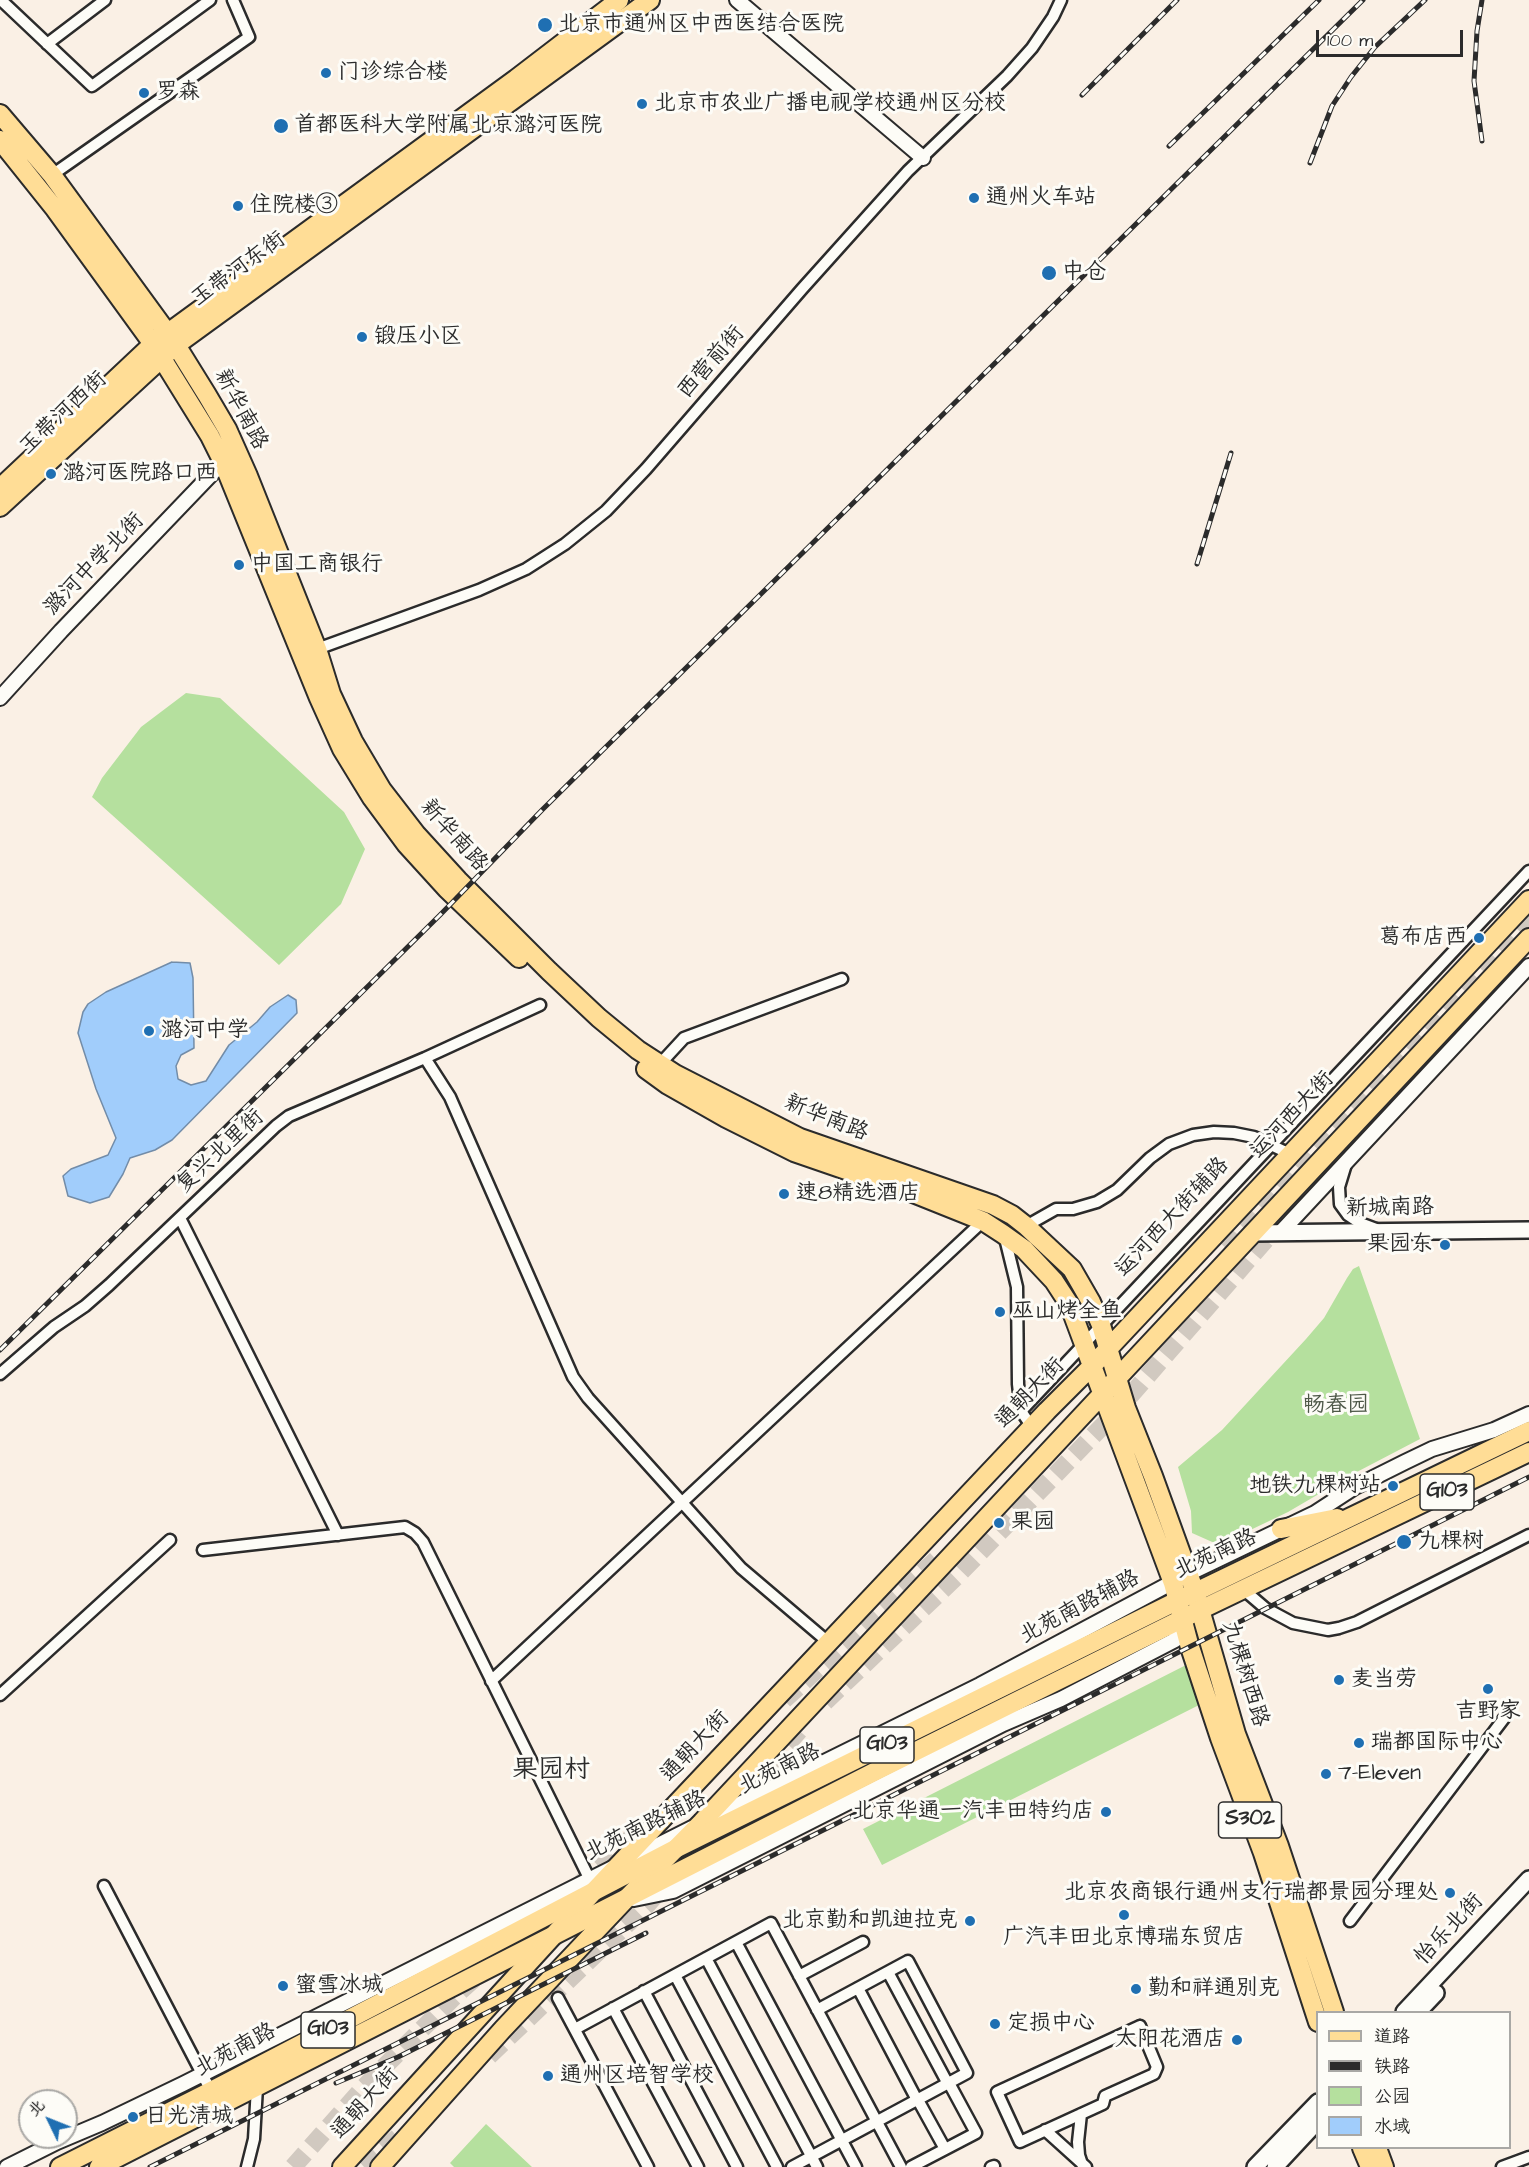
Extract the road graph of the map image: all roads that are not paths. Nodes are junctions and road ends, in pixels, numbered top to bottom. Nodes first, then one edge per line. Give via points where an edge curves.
1 (105, 0) edge
2 (210, 0) edge
3 (233, 0) edge
4 (619, 0) edge
5 (650, 0) edge
6 (737, 0) edge
7 (1061, 0) edge
8 (5, 1) edge
9 (47, 44) junction
10 (0, 114) edge
11 (0, 140) edge
12 (923, 158) junction
13 (52, 175) junction
14 (164, 345) junction
15 (223, 462) junction
16 (0, 488) edge
17 (0, 507) edge
18 (317, 649) junction
19 (0, 698) edge
20 (1529, 871) edge
21 (1529, 900) edge
22 (1529, 938) edge
23 (1529, 966) edge
24 (842, 979) dead end
25 (540, 1005) dead end
26 (425, 1058) junction
27 (660, 1064) junction
28 (1271, 1146) junction
29 (1290, 1154) junction
30 (1346, 1162) junction
31 (180, 1218) junction
32 (982, 1221) junction
33 (1026, 1226) junction
34 (1529, 1230) edge
35 (1385, 1232) junction
36 (1252, 1233) junction
37 (1280, 1233) junction
38 (1004, 1234) junction
39 (1101, 1325) junction
40 (1084, 1343) junction
41 (1107, 1350) junction
42 (1092, 1366) junction
43 (0, 1374) edge
44 (1117, 1380) junction
45 (1102, 1395) junction
46 (1020, 1411) junction
47 (1529, 1414) edge
48 (1032, 1427) junction
49 (1529, 1431) edge
50 (1529, 1452) edge
51 (682, 1501) junction
52 (1359, 1514) junction
53 (1281, 1529) junction
54 (338, 1535) junction
55 (1529, 1535) edge
56 (170, 1540) dead end
57 (203, 1550) dead end
58 (1244, 1590) junction
59 (1187, 1592) junction
60 (1183, 1619) junction
61 (828, 1642) junction
62 (491, 1681) junction
63 (0, 1695) edge
64 (1505, 1717) dead end
65 (1003, 1724) junction
66 (957, 1731) junction
67 (702, 1822) junction
68 (679, 1847) junction
69 (621, 1863) junction
70 (1529, 1879) edge
71 (592, 1885) junction
72 (104, 1886) dead end
73 (1529, 1893) edge
74 (624, 1901) junction
75 (1350, 1922) dead end
76 (558, 1932) junction
77 (736, 1942) junction
78 (863, 1942) dead end
79 (706, 1958) junction
80 (888, 1972) junction
81 (675, 1975) junction
82 (799, 1976) junction
83 (858, 1988) junction
84 (644, 1991) junction
85 (558, 1998) dead end
86 (613, 2008) junction
87 (817, 2010) junction
88 (1333, 2011) edge
89 (1406, 2011) edge
90 (1420, 2011) edge
91 (1316, 2019) edge
92 (575, 2029) junction
93 (202, 2074) junction
94 (949, 2083) junction
95 (257, 2087) junction
96 (211, 2091) junction
97 (918, 2100) junction
98 (1316, 2103) edge
99 (1081, 2114) junction
100 (877, 2122) junction
101 (1316, 2122) edge
102 (1045, 2130) junction
103 (842, 2140) junction
104 (945, 2149) junction
105 (1362, 2149) edge
106 (1377, 2149) edge
107 (1529, 2157) edge
108 (814, 2162) edge
109 (1084, 2165) edge
110 (8, 2167) edge
111 (60, 2167) edge
112 (99, 2167) edge
113 (247, 2167) edge
114 (342, 2167) edge
115 (380, 2167) edge
116 (648, 2167) edge
117 (698, 2167) edge
118 (737, 2167) edge
119 (777, 2167) edge
120 (792, 2167) edge
121 (856, 2167) edge
122 (901, 2167) edge
123 (912, 2167) edge
124 (1071, 2167) edge
125 (1255, 2167) edge
126 (1275, 2167) edge
127 (1370, 2167) edge
128 (1384, 2167) edge
129 (1502, 2167) edge

1 - 9 street
2 - 9 street via 92,86
3 - 13 street via 249,37
4 - 14 main road, 玉带河东街
5 - 14 main road, 玉带河东街
6 - 12 street
7 - 12 street, 西营前街 via 1032,48
8 - 9 street
10 - 13 main road, 新华南路
11 - 14 main road, 新华南路
12 - 18 street, 西营前街 via 606,511 526,569
13 - 14 main road, 新华南路
14 - 15 main road, 新华南路
14 - 16 main road, 玉带河西街
14 - 17 main road, 玉带河西街
14 - 18 main road, 新华南路 via 227,429
15 - 19 street, 潞河中学北街
15 - 32 main road, 新华南路 via 342,749 372,798 447,889 591,1026 668,1084 794,1152 913,1192
18 - 27 main road, 新华南路 via 331,694 353,741 382,790 416,834 549,971 599,1018
20 - 28 street, 运河西大街辅路
21 - 29 main road, 运河西大街
22 - 36 main road
23 - 30 street
24 - 27 street via 684,1038
25 - 26 street, 复兴北里街
26 - 31 street, 复兴北里街 via 289,1116
26 - 51 street via 450,1097 573,1377
27 - 33 main road, 新华南路 via 800,1138 993,1205
28 - 29 street
28 - 33 street via 1234,1132 1193,1135 1169,1144 1117,1190 1097,1202 1056,1209
28 - 39 street, 运河西大街辅路
29 - 41 main road, 运河西大街
30 - 35 street via 1339,1187 1340,1204 1360,1223
30 - 37 street
31 - 43 street, 复兴北里街 via 109,1286
31 - 54 street
32 - 38 main road, 新华南路
32 - 51 street
33 - 39 main road, 新华南路 via 1072,1269
34 - 35 main road, 新城南路
35 - 37 main road, 新城南路
36 - 37 main road, 新城南路
36 - 44 main road
38 - 40 main road, 新华南路 via 1054,1281 1069,1304
38 - 46 street via 1017,1287
39 - 40 street, 运河西大街辅路
39 - 41 main road, 新华南路
40 - 42 main road, 新华南路
40 - 46 street, 运河西大街辅路
41 - 42 main road, 运河西大街
41 - 44 main road, 九棵树西路 / S302
42 - 45 main road, 九棵树西路 / S302
42 - 48 main road, 通朝大街
44 - 45 main road
44 - 59 main road, 九棵树西路 / S302
45 - 59 main road, 九棵树西路 / S302
45 - 67 main road
46 - 48 street
47 - 53 street, 北苑南路辅路 via 1494,1430 1432,1449
48 - 61 main road, 通朝大街
49 - 52 main road, 北苑南路 / G103
50 - 58 main road, 北苑南路 / G103
51 - 61 street via 741,1568
51 - 62 street
52 - 53 main road
52 - 59 main road, 北苑南路 / G103
53 - 59 street, 北苑南路辅路
54 - 57 street
54 - 62 street via 405,1527 415,1533 423,1542
55 - 58 street via 1339,1628 1319,1629 1293,1623 1265,1608
56 - 63 street
58 - 59 main road, 北苑南路 / G103
59 - 60 main road, 北苑南路 / G103
59 - 67 street, 北苑南路辅路 via 980,1685
59 - 68 main road, 北苑南路 / G103
59 - 88 main road, 九棵树西路 / S302 via 1279,1846
60 - 65 street via 1175,1640
60 - 66 main road, 北苑南路 / G103
60 - 91 main road, 九棵树西路 / S302
61 - 69 main road, 通朝大街
62 - 71 street
64 - 75 street
65 - 66 main road
65 - 74 street via 673,1891
66 - 74 main road, 北苑南路 / G103
67 - 68 main road
67 - 69 street, 北苑南路辅路
68 - 71 main road, 北苑南路 / G103
68 - 74 main road
69 - 71 main road, 通朝大街
70 - 89 main road, 怡乐北街
71 - 76 main road, 通朝大街
71 - 93 street, 北苑南路辅路
71 - 96 main road, 北苑南路 / G103
72 - 93 street
73 - 90 main road, 怡乐北街
74 - 76 main road, 北苑南路 / G103
74 - 115 main road
76 - 95 main road, 北苑南路 / G103
76 - 114 main road, 通朝大街
77 - 79 street
77 - 82 street via 771,1923
77 - 103 street
78 - 82 street
79 - 81 street
79 - 108 street
80 - 83 street
80 - 94 street
80 - 94 street via 908,1961 967,2073
81 - 84 street
81 - 119 street
82 - 87 street
83 - 87 street
83 - 97 street
84 - 86 street
84 - 118 street
85 - 92 street
86 - 92 street
86 - 117 street
87 - 100 street
92 - 116 street
93 - 96 street
93 - 110 street, 北苑南路辅路
94 - 97 street
94 - 104 street via 976,2133
95 - 112 main road, 北苑南路 / G103
95 - 113 street via 254,2139
96 - 111 main road, 北苑南路 / G103
97 - 100 street
97 - 104 street
98 - 125 main road
99 - 102 street
99 - 102 street via 1103,2104 1105,2096 1154,2074 1157,2067 1140,2026 997,2092 1020,2142
99 - 109 street via 1078,2142
100 - 103 street
100 - 122 street
101 - 126 main road
102 - 109 street
103 - 108 street
103 - 121 street
104 - 123 street
105 - 127 main road
106 - 128 main road
107 - 129 street
108 - 120 street
109 - 124 street

